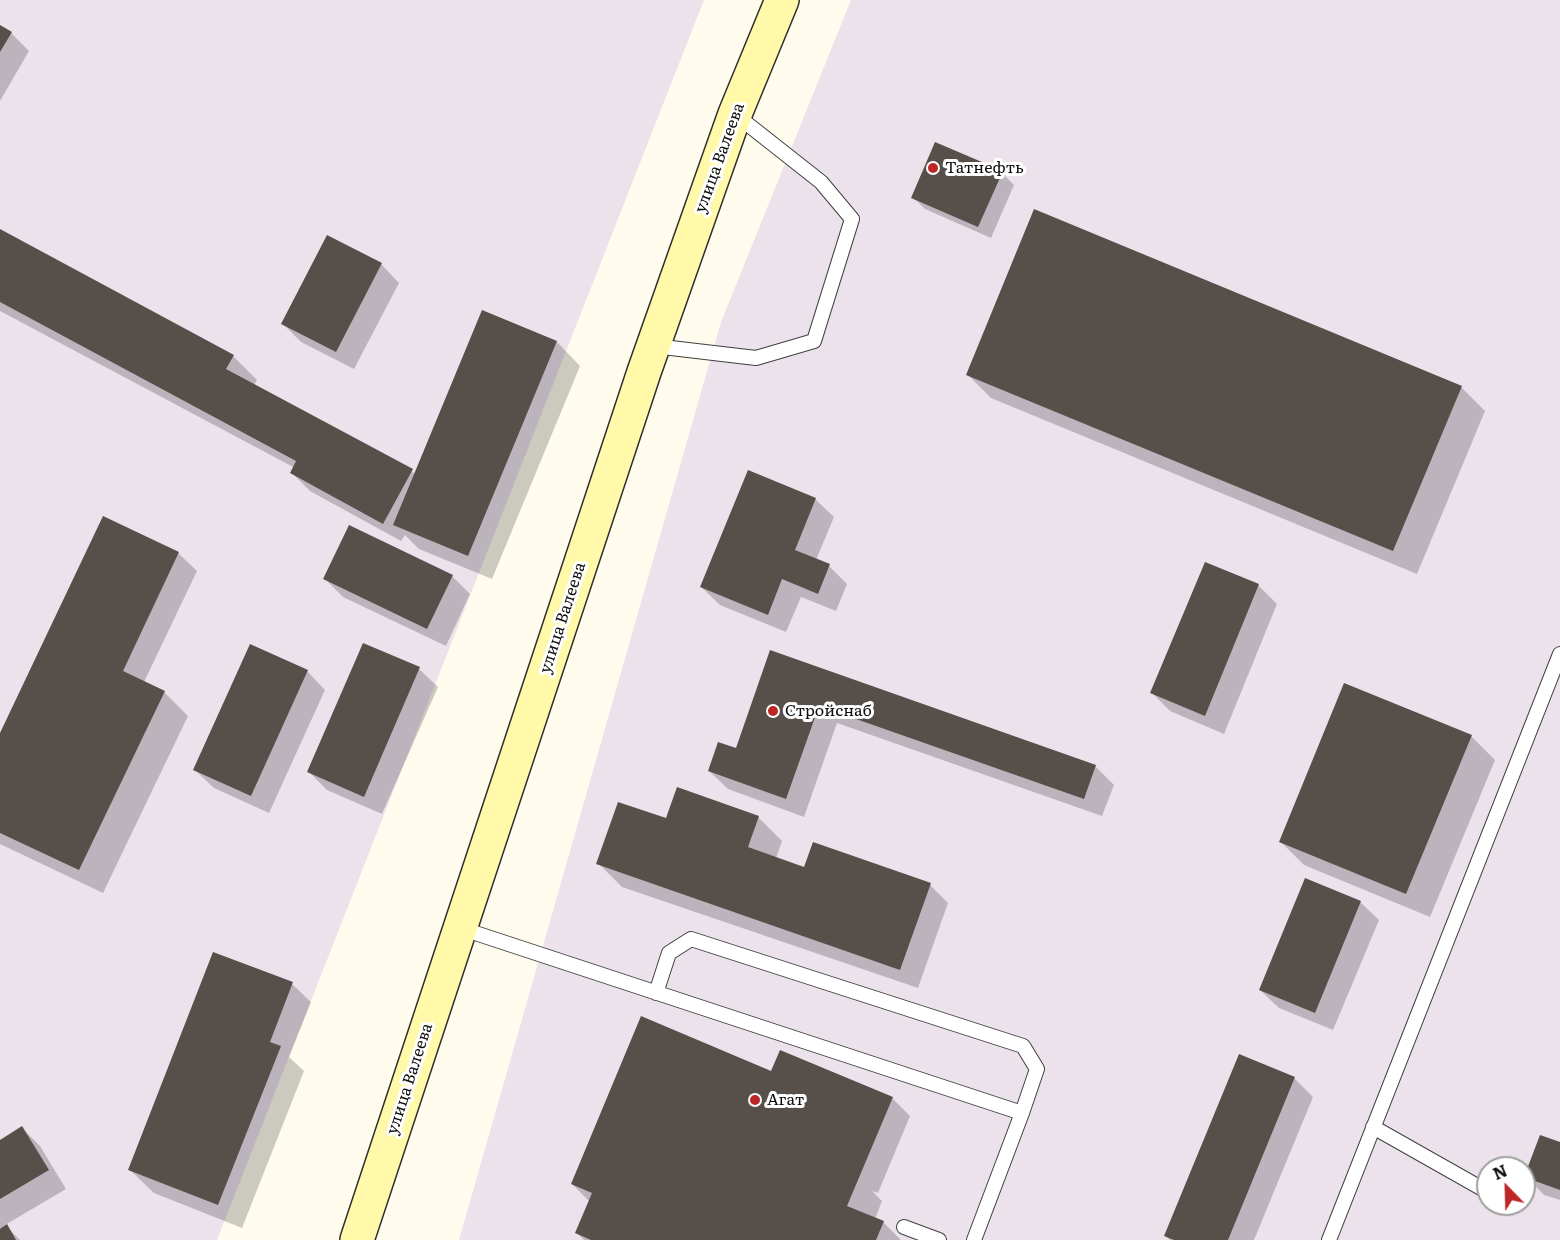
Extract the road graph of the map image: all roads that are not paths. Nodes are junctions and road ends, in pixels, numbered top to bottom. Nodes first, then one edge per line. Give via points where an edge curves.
1 (782, 0) edge
2 (735, 114) junction
3 (654, 346) junction
4 (1560, 654) edge
5 (460, 928) junction
6 (656, 993) junction
7 (1022, 1113) junction
8 (1373, 1127) junction
9 (1476, 1185) edge
10 (904, 1227) dead end
11 (357, 1240) edge
12 (939, 1240) edge
13 (974, 1240) edge
14 (1329, 1240) edge

1 - 2 main road, улица Валеева
2 - 3 main road, улица Валеева
2 - 3 lane via 821,182 852,219 814,341 756,358
3 - 5 main road, улица Валеева
4 - 8 lane
5 - 6 lane
5 - 11 main road, улица Валеева
6 - 7 lane
6 - 7 lane via 669,953 691,939 1023,1047 1037,1069
7 - 13 lane
8 - 9 lane
8 - 14 lane
10 - 12 lane

